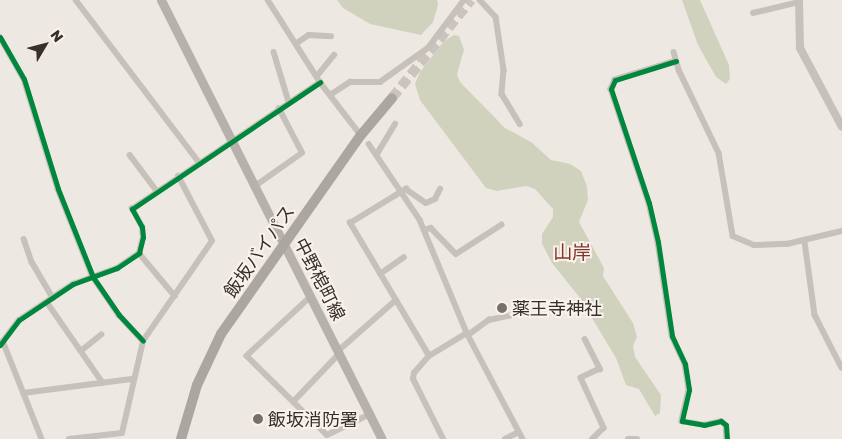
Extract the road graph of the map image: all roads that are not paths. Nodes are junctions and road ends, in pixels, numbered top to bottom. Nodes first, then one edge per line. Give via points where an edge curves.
1 (76, 0) edge
2 (161, 0) edge
3 (268, 0) edge
4 (464, 0) edge
5 (480, 0) edge
6 (799, 1) edge
7 (753, 13) dead end
8 (330, 36) dead end
9 (0, 37) edge
10 (296, 43) junction
11 (274, 52) dead end
12 (674, 52) dead end
13 (334, 55) dead end
14 (676, 61) junction
15 (318, 79) junction
16 (330, 95) junction
17 (392, 98) tunnel mouth
18 (289, 102) junction
19 (279, 109) junction
20 (395, 124) dead end
21 (520, 124) dead end
22 (842, 127) edge
23 (357, 130) dead end
24 (232, 140) junction
25 (369, 144) dead end
26 (377, 154) junction
27 (130, 155) dead end
28 (200, 162) junction
29 (178, 176) junction
30 (255, 186) junction
31 (440, 189) dead end
32 (157, 191) junction
33 (402, 191) junction
34 (501, 225) dead end
35 (424, 230) junction
36 (842, 231) edge
37 (24, 239) dead end
38 (805, 242) junction
39 (284, 244) junction
40 (139, 253) junction
41 (404, 257) dead end
42 (380, 274) junction
43 (93, 277) junction
44 (175, 296) junction
45 (53, 298) junction
46 (311, 298) junction
47 (396, 300) junction
48 (47, 302) junction
49 (525, 309) dead end
50 (467, 334) junction
51 (101, 335) dead end
52 (585, 339) dead end
53 (143, 341) junction
54 (1, 343) edge
55 (81, 351) junction
56 (339, 352) junction
57 (429, 356) junction
58 (842, 368) edge
59 (134, 379) junction
60 (103, 383) junction
61 (24, 393) junction
62 (294, 402) junction
63 (370, 414) junction
64 (517, 433) junction
65 (42, 439) edge
66 (69, 439) edge
67 (181, 439) edge
68 (382, 439) edge
69 (443, 439) edge
70 (505, 439) edge
71 (523, 439) edge
72 (593, 439) edge
73 (628, 439) edge
74 (637, 439) edge
75 (728, 439) edge

1 - 28 street
2 - 24 main road, 中野梍町線
3 - 10 street
4 - 16 street via 428,48 380,82 350,82
5 - 21 street via 496,17 504,70 502,94
6 - 7 street
6 - 22 street via 800,48
8 - 10 street via 309,34
9 - 43 street via 24,79 58,189
10 - 15 street
11 - 18 street
12 - 14 street
13 - 15 street
14 - 38 street via 720,152 733,236 754,245
14 - 75 street via 615,80 611,89 648,203 658,242 672,336 685,364 690,390 682,421 704,425 721,421 726,424
15 - 16 street
15 - 18 street
16 - 23 street
17 - 39 highway, 飯坂バイパス via 361,135
18 - 19 street
19 - 24 street
19 - 30 street via 302,153
20 - 26 street
24 - 28 street
24 - 30 main road, 中野梍町線
25 - 26 street
26 - 33 street
27 - 32 street
28 - 29 street
29 - 32 street
29 - 44 street via 212,241
30 - 39 main road, 中野梍町線
31 - 33 street via 431,203 408,189
32 - 40 street via 132,209 142,227
33 - 35 street
33 - 42 street via 350,223
34 - 35 street via 456,254 431,228
35 - 50 street
36 - 38 street
37 - 45 street via 32,262
38 - 58 street via 815,315
39 - 46 main road, 中野梍町線
39 - 67 highway, 飯坂バイパス via 221,334 197,386
40 - 43 street via 117,268
40 - 44 street
41 - 42 street
42 - 47 street
43 - 45 street via 73,284
43 - 53 street via 124,322
44 - 53 street
45 - 48 street
46 - 56 main road, 中野梍町線
46 - 62 street via 247,356
47 - 56 street
47 - 57 street
48 - 54 street via 19,320
48 - 55 street
49 - 50 street via 489,320
50 - 57 street
50 - 64 street via 491,374
51 - 55 street
52 - 72 street via 600,369 581,378 604,428
53 - 59 street
54 - 61 street
55 - 60 street
56 - 62 street
56 - 63 main road, 中野梍町線
57 - 69 street via 415,368 413,379
59 - 60 street
59 - 66 street via 122,433
60 - 61 street
61 - 65 street
62 - 63 street via 327,435
63 - 68 main road, 中野梍町線
64 - 70 street
64 - 71 street
73 - 74 street

